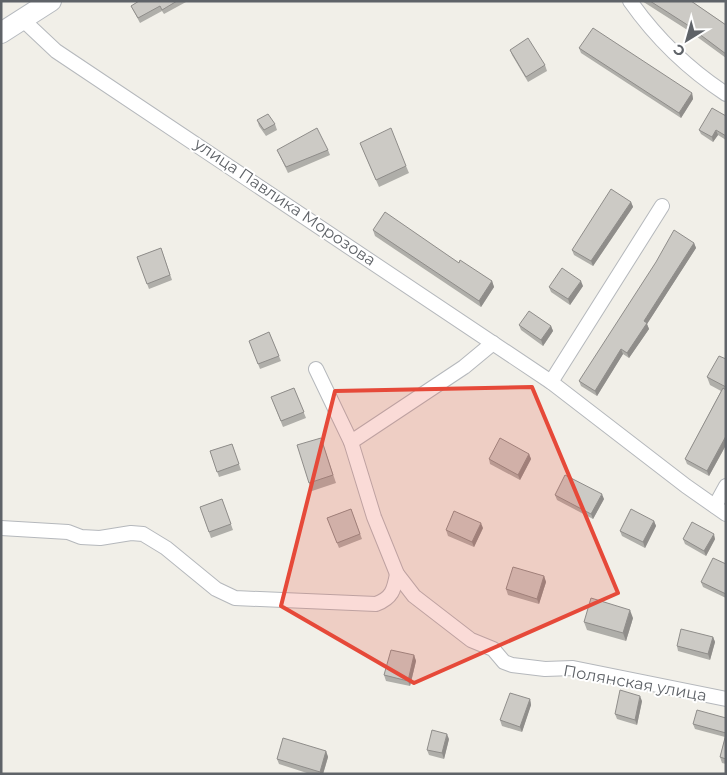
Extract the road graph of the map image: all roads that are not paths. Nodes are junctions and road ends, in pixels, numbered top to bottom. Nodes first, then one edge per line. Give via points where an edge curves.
1 (51, 1) edge
2 (630, 1) edge
3 (22, 19) junction
4 (1, 33) edge
5 (726, 94) edge
6 (662, 206) dead end
7 (493, 343) junction
8 (316, 369) dead end
9 (551, 382) junction
10 (350, 442) junction
11 (726, 486) edge
12 (720, 510) edge
13 (1, 528) edge
14 (397, 574) junction
15 (414, 596) junction
16 (387, 600) junction
17 (726, 699) edge

1 - 3 main road
2 - 5 street via 679,59
3 - 4 main road
3 - 7 street, улица Павлика Морозова via 56,51
6 - 9 street
7 - 9 street, улица Павлика Морозова
7 - 10 street via 464,367
8 - 10 street, Полянская улица
9 - 12 street, улица Павлика Морозова
10 - 14 street, Полянская улица via 374,517
11 - 12 street
13 - 16 street via 68,532 81,537 100,538 143,534 166,548 216,589 235,598 362,604
14 - 15 street, Полянская улица
14 - 16 street
15 - 16 street
15 - 17 street, Полянская улица via 471,640 492,649 504,662 512,665 573,668

